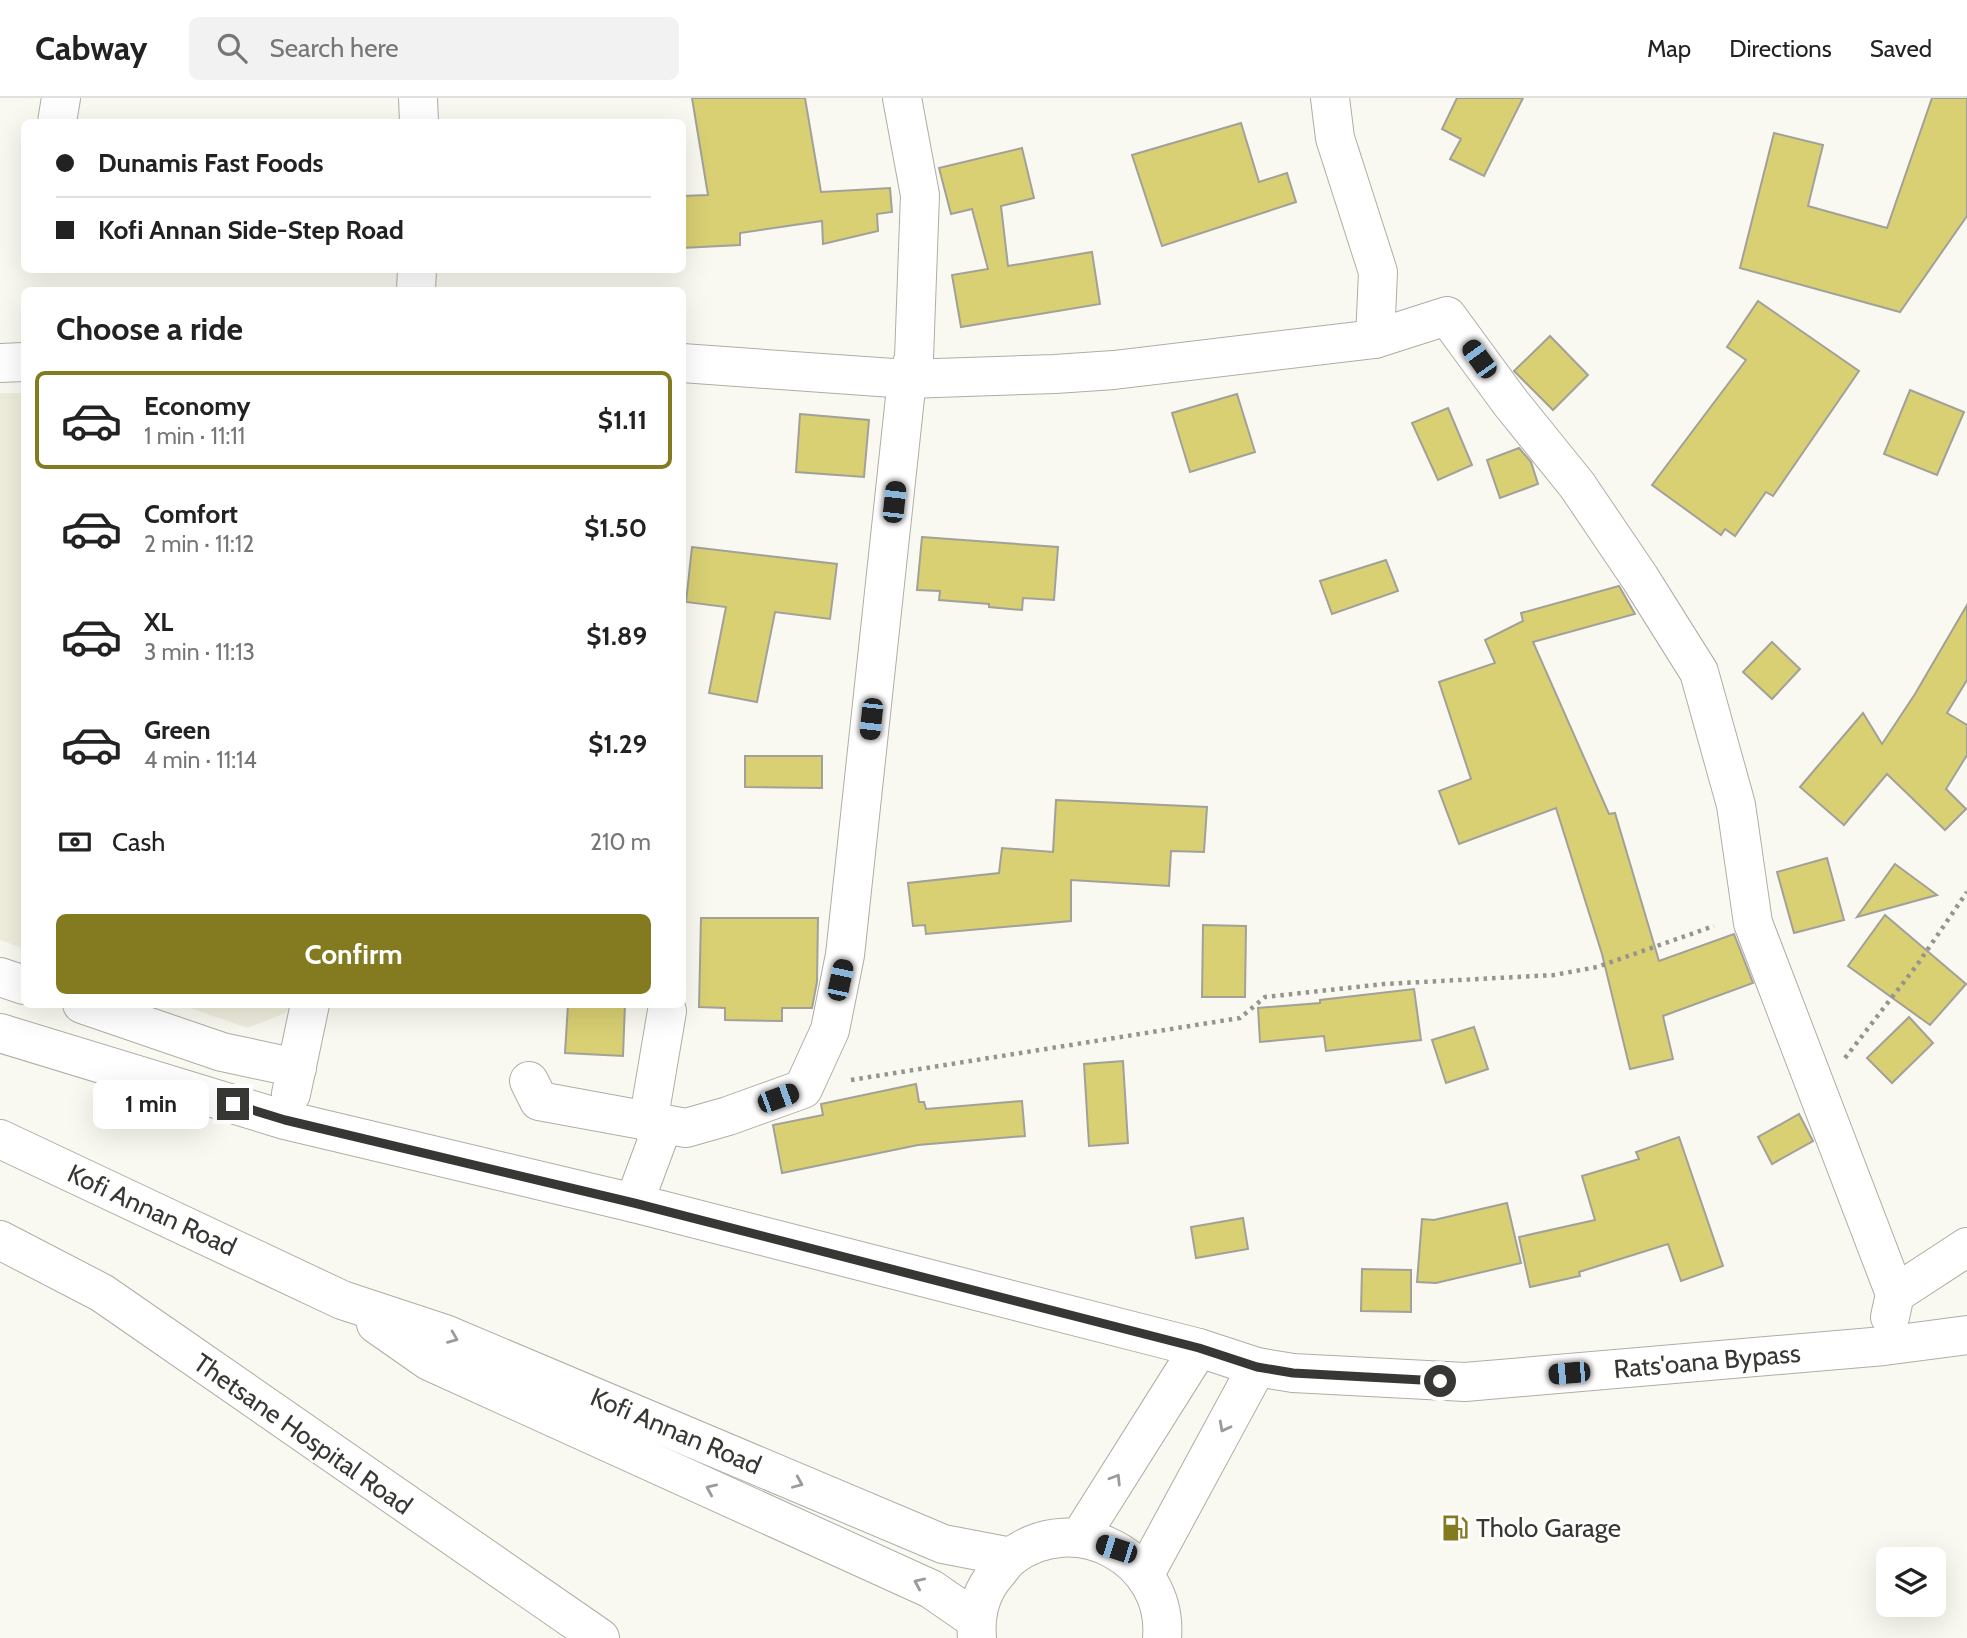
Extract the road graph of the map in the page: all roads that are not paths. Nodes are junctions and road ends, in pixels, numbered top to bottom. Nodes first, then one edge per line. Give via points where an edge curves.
1 (61, 98) edge
2 (418, 98) edge
3 (902, 98) edge
4 (1329, 98) edge
5 (58, 119) edge
6 (419, 119) edge
7 (1375, 339) junction
8 (21, 362) edge
9 (0, 363) edge
10 (686, 363) edge
11 (907, 379) junction
12 (0, 977) edge
13 (21, 984) edge
14 (94, 1008) edge
15 (309, 1008) edge
16 (667, 1011) dead end
17 (0, 1034) edge
18 (297, 1068) junction
19 (528, 1081) dead end
20 (285, 1120) junction
21 (656, 1124) junction
22 (0, 1139) edge
23 (634, 1203) junction
24 (0, 1240) edge
25 (1967, 1247) edge
26 (1895, 1294) junction
27 (342, 1300) junction
28 (1967, 1335) edge
29 (1884, 1346) junction
30 (1199, 1348) junction
31 (1257, 1367) junction
32 (1080, 1537) junction
33 (1011, 1557) junction
34 (1145, 1574) junction
35 (976, 1629) edge
36 (1171, 1633) edge
37 (600, 1638) edge

1 - 5 main road
2 - 6 main road
3 - 11 main road via 920,195 914,358
4 - 7 main road via 1335,138 1378,272
7 - 11 main road via 1114,370
7 - 26 main road via 1447,316 1577,485 1699,672 1736,805 1753,923
8 - 9 main road
10 - 11 main road
11 - 21 main road via 845,955 830,1030 803,1089 686,1128
12 - 13 main road
14 - 18 main road via 222,1052
15 - 18 main road
16 - 21 main road
17 - 20 main road, Rats'oana Bypass
18 - 20 main road
19 - 21 main road via 539,1101
20 - 23 main road, Rats'oana Bypass
21 - 23 main road
22 - 27 main road, Kofi Annan Road
23 - 30 main road, Rats'oana Bypass
24 - 37 main road, Thetsane Hospital Road via 102,1293
25 - 26 main road
26 - 29 main road
27 -> 33 main road, Kofi Annan Road via 445,1334 943,1544
35 -> 27 main road, Kofi Annan Road via 931,1588 429,1361
28 - 29 main road, Rats'oana Bypass
29 - 31 main road, Rats'oana Bypass via 1465,1382
30 - 31 main road, Rats'oana Bypass
32 -> 30 main road
31 -> 34 main road
32 - 33 main road via 1043,1540
32 - 34 main road via 1116,1549
33 - 35 main road via 986,1585
34 - 36 main road

